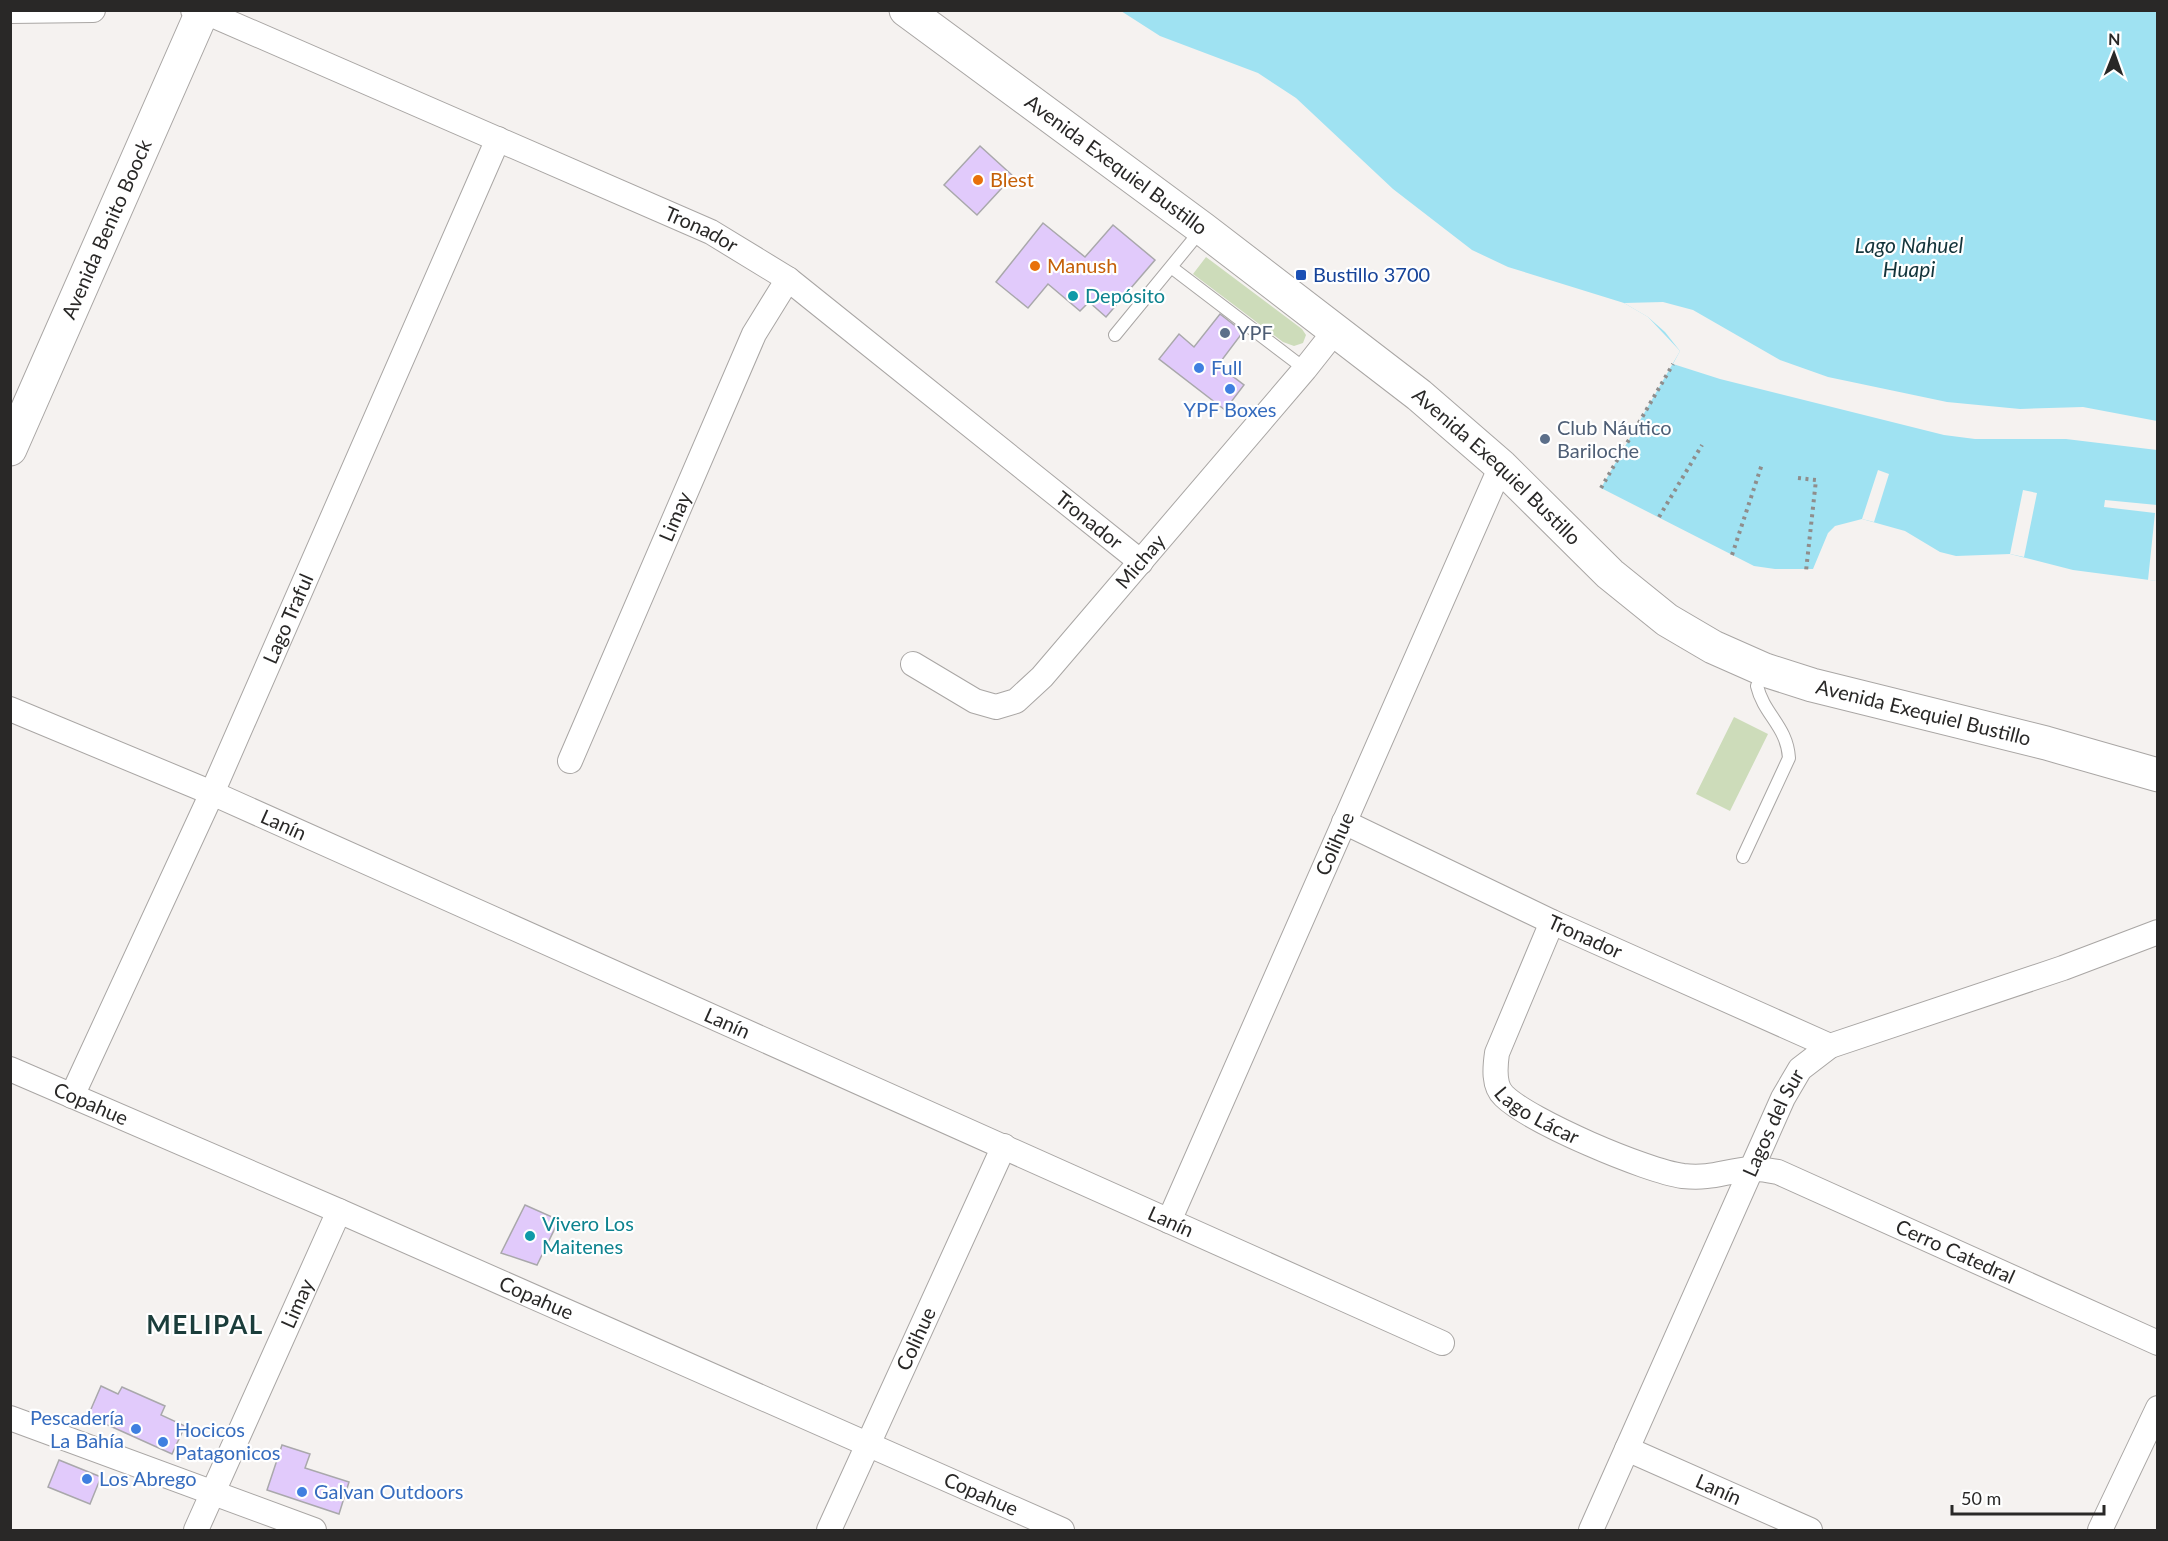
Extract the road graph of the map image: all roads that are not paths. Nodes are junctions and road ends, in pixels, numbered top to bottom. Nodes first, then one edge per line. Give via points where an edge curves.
1 (93, 10) edge
2 (194, 10) edge
3 (906, 10) edge
4 (10, 11) edge
5 (203, 11) edge
6 (498, 139) junction
7 (1203, 229) junction
8 (1171, 267) junction
9 (788, 279) junction
10 (1335, 331) junction
11 (1115, 335) dead end
12 (1305, 369) junction
13 (10, 449) edge
14 (1501, 466) junction
15 (1141, 562) junction
16 (913, 664) dead end
17 (1765, 670) junction
18 (10, 709) edge
19 (570, 761) dead end
20 (2157, 776) edge
21 (212, 793) junction
22 (1344, 822) junction
23 (1743, 857) dead end
24 (1552, 922) junction
25 (2157, 932) edge
26 (1830, 1046) junction
27 (10, 1069) edge
28 (72, 1096) junction
29 (1004, 1146) junction
30 (1752, 1169) junction
31 (339, 1211) junction
32 (1169, 1221) junction
33 (1442, 1343) dead end
34 (2157, 1343) edge
35 (2157, 1408) edge
36 (10, 1418) edge
37 (869, 1443) junction
38 (1627, 1449) junction
39 (211, 1493) junction
40 (196, 1530) edge
41 (314, 1530) edge
42 (829, 1530) edge
43 (1062, 1530) edge
44 (1591, 1530) edge
45 (1810, 1530) edge
46 (2100, 1530) edge

1 - 4 street
2 - 5 street, Tronador
3 - 7 main road, Avenida Exequiel Bustillo
5 - 6 street, Tronador
5 - 13 main road, Avenida Benito Boock
6 - 9 street, Tronador via 711,232
6 - 21 street, Lago Traful
7 - 8 lane
7 - 10 main road, Avenida Exequiel Bustillo
8 - 11 lane
8 - 12 lane
9 - 15 street, Tronador
9 - 19 street, Limay via 754,334
10 - 12 street, Michay
10 - 14 main road, Avenida Exequiel Bustillo via 1419,395
12 - 15 street, Michay
14 - 17 main road, Avenida Exequiel Bustillo via 1610,574 1667,620 1713,647
14 - 22 street, Colihue
15 - 16 street, Michay via 1042,677 1016,701 996,707 975,701
17 - 20 main road, Avenida Exequiel Bustillo
17 - 23 lane via 1757,686 1761,704 1779,724 1788,743 1789,758
18 - 21 street, Lanín
21 - 28 street, Lago Traful
21 - 29 street, Lanín
22 - 24 street, Tronador
22 - 32 street, Colihue
24 - 26 street, Tronador
24 - 30 street, Lago Lácar via 1497,1053 1494,1073 1502,1095 1527,1112 1649,1168 1707,1178
25 - 26 street, Lagos del Sur via 2063,968
26 - 30 street, Lagos del Sur via 1800,1069
27 - 28 street, Copahue
28 - 31 street, Copahue
29 - 32 street, Lanín
29 - 37 street, Colihue
30 - 34 street, Cerro Catedral via 1778,1172
30 - 38 street, Lagos del Sur
31 - 37 street, Copahue
31 - 39 street, Limay
32 - 33 street, Lanín
35 - 46 street
36 - 39 street
37 - 42 street, Colihue
37 - 43 street, Copahue
38 - 44 street, Lagos del Sur
38 - 45 street, Lanín
39 - 40 street, Limay
39 - 41 street

